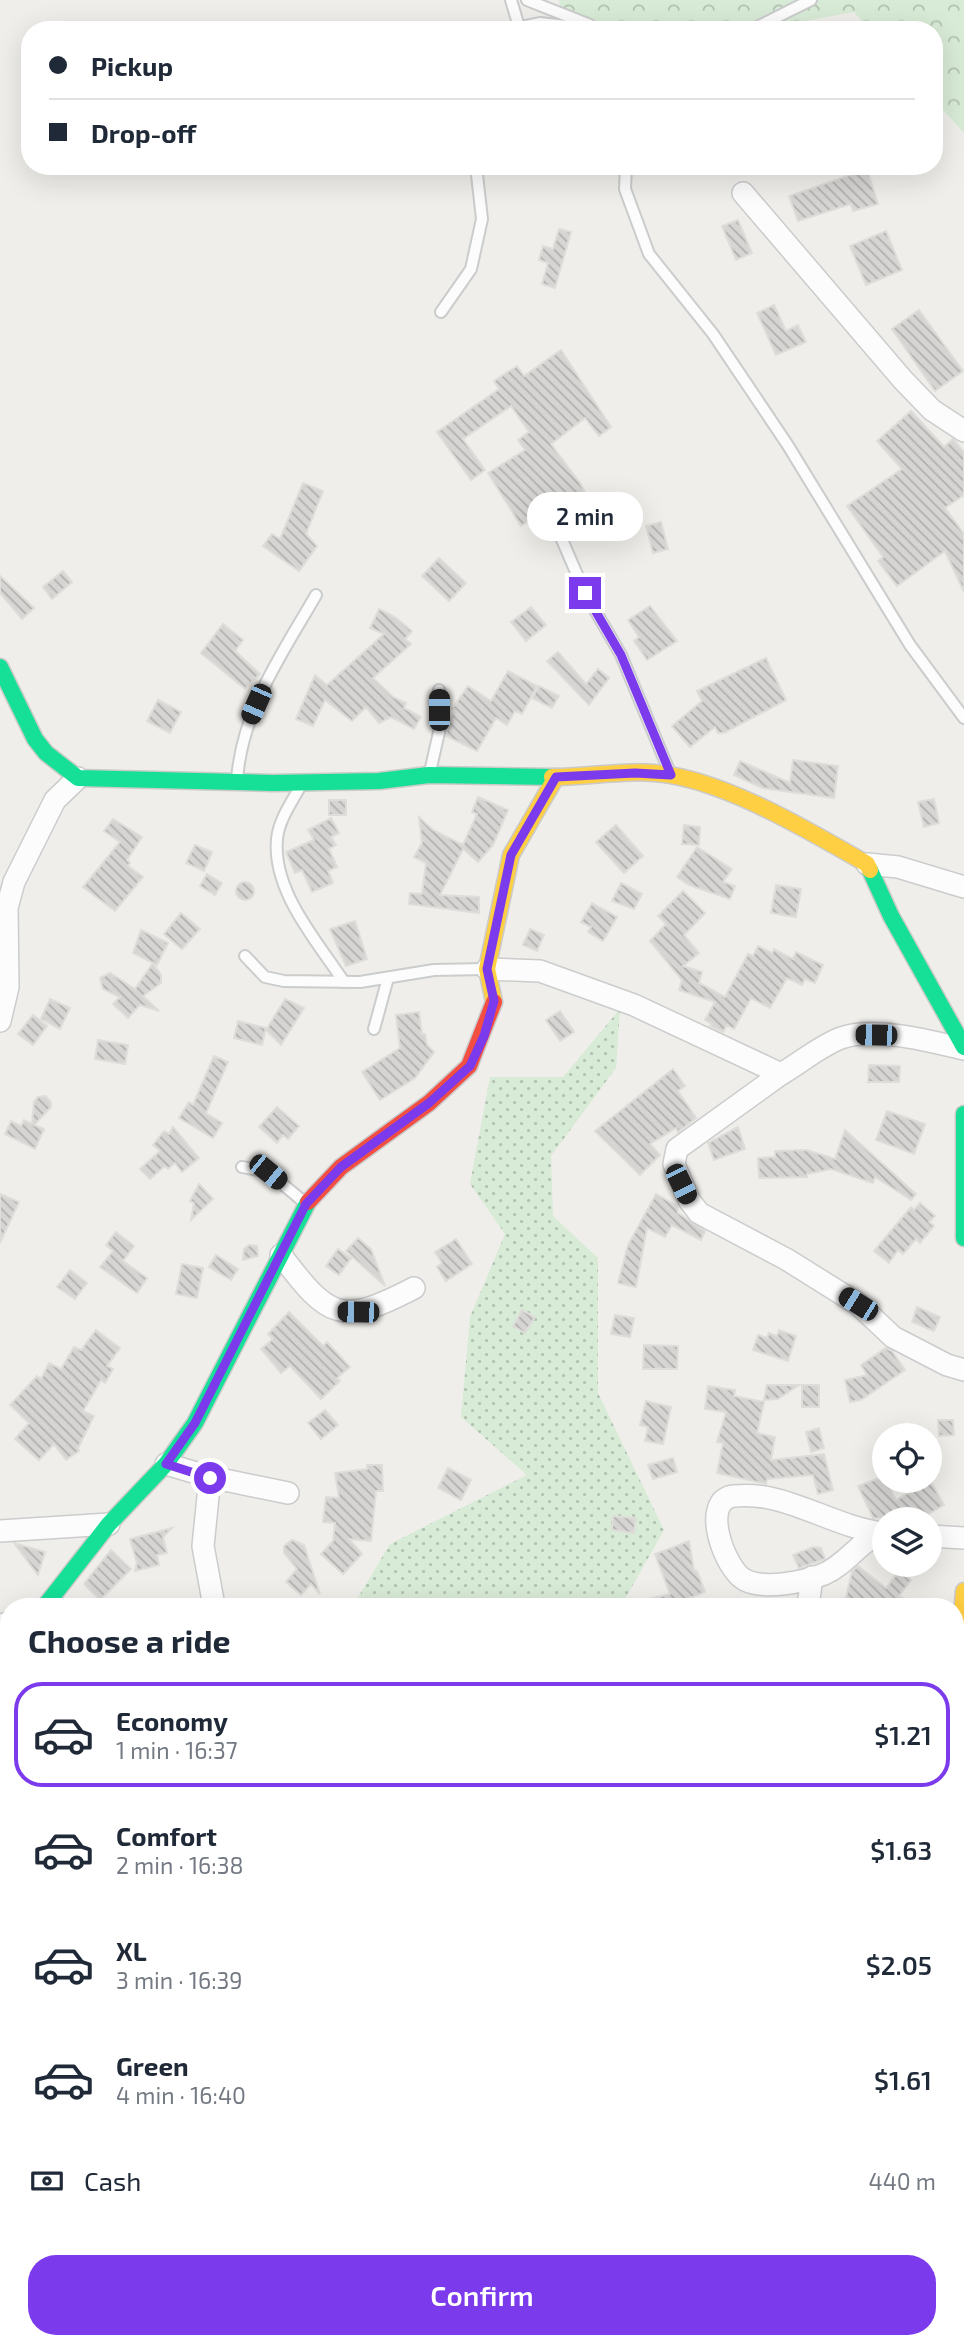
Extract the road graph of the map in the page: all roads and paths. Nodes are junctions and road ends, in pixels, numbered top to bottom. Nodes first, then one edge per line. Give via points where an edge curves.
1 (511, 0) edge
2 (527, 0) edge
3 (811, 0) edge
4 (517, 21) edge
5 (580, 21) edge
6 (769, 21) edge
7 (477, 175) edge
8 (626, 175) edge
9 (743, 193) dead end
10 (441, 312) dead end
11 (964, 431) edge
12 (560, 534) dead end
13 (316, 595) dead end
14 (0, 667) edge
15 (439, 690) dead end
16 (964, 718) edge
17 (429, 775) junction
18 (671, 775) junction
19 (556, 777) junction
20 (78, 778) junction
21 (237, 783) junction
22 (303, 783) junction
23 (867, 864) junction
24 (964, 887) edge
25 (245, 956) dead end
26 (487, 969) junction
27 (388, 978) junction
28 (344, 982) junction
29 (0, 1021) edge
30 (374, 1029) dead end
31 (964, 1048) edge
32 (781, 1074) junction
33 (964, 1114) edge
34 (242, 1167) dead end
35 (306, 1204) junction
36 (964, 1238) edge
37 (281, 1255) junction
38 (414, 1288) dead end
39 (964, 1370) edge
40 (166, 1464) junction
41 (210, 1478) junction
42 (288, 1493) dead end
43 (109, 1524) junction
44 (872, 1530) edge
45 (0, 1531) edge
46 (872, 1537) edge
47 (942, 1537) edge
48 (964, 1538) edge
49 (812, 1577) junction
50 (51, 1598) edge
51 (213, 1598) edge
52 (809, 1598) edge

1 - 4 lane
2 - 5 lane
3 - 6 lane
7 - 10 lane via 482,219 471,269
8 - 16 lane via 625,189 649,254 713,334 787,444 903,634
9 - 11 street via 902,380 932,410
12 - 18 lane via 585,593 627,668
13 - 21 lane via 247,724
14 - 20 street via 35,739
15 - 17 lane via 440,728
17 - 19 street
17 - 22 street
18 - 19 street
18 - 23 street via 723,791 810,831
19 - 26 street via 511,855
20 - 21 street
20 - 29 street via 55,800 14,882 7,908 8,987
21 - 22 street
22 - 28 lane via 283,817 277,856 285,890
23 - 24 street via 898,867
23 - 31 street
25 - 28 lane via 265,976 284,981
26 - 27 lane via 434,970
26 - 32 street via 540,971 634,1005
26 - 35 street via 494,1001 470,1066 429,1103 341,1167
27 - 28 lane
27 - 30 lane
31 - 32 street via 921,1039 859,1035 834,1041
32 - 39 street via 677,1149 674,1164 689,1200 699,1213 858,1304 893,1337
33 - 36 street
34 - 35 lane via 268,1172
35 - 37 street
37 - 38 street via 308,1292 340,1312 375,1309
37 - 40 street via 195,1423
40 - 41 street
40 - 43 street
41 - 42 street
41 - 51 street via 203,1546
43 - 45 street
43 - 50 street
44 - 49 street via 784,1503 738,1495 720,1503 719,1534 730,1564 742,1579 755,1584
46 - 49 street via 837,1566
47 - 48 street
49 - 52 street

